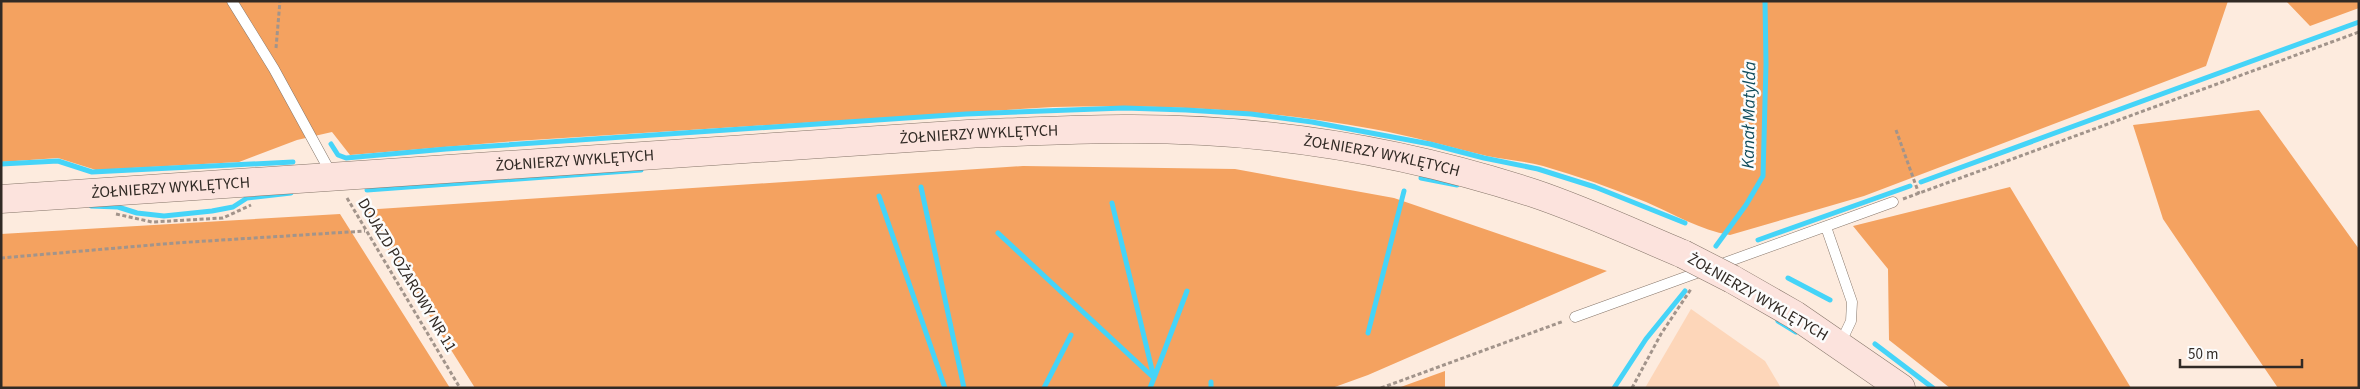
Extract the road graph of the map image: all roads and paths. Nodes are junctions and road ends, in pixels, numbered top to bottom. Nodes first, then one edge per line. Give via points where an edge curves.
1 (232, 1) edge
2 (280, 1) edge
3 (2359, 32) edge
4 (274, 69) junction
5 (1896, 130) dead end
6 (340, 186) junction
7 (1919, 194) junction
8 (356, 196) dead end
9 (1, 199) edge
10 (258, 202) dead end
11 (1893, 202) joint
12 (113, 213) dead end
13 (1826, 227) junction
14 (365, 231) junction
15 (1, 258) edge
16 (1691, 289) dead end
17 (1575, 317) joint
18 (1840, 344) junction
19 (460, 388) edge
20 (1381, 388) edge
21 (1632, 388) edge
22 (1901, 388) edge

1 - 4 lane
2 - 4 path
3 - 7 path
4 - 6 lane
5 - 7 path
6 - 8 path
6 - 9 main road, ŻOŁNIERZY WYKLĘTYCH
6 - 14 path, DOJAZD POŻAROWY NR 11
6 - 18 main road, ŻOŁNIERZY WYKLĘTYCH, bridge via 968,134 1125,129 1250,134 1427,163 1533,193 1683,254 1732,279
7 - 11 path
10 - 12 path via 223,218 152,222
11 - 13 lane
13 - 17 lane
13 - 18 lane via 1852,302 1851,321
14 - 15 path
14 - 19 path, DOJAZD POŻAROWY NR 11
16 - 21 path via 1661,334
17 - 20 path
18 - 22 main road, ŻOŁNIERZY WYKLĘTYCH

